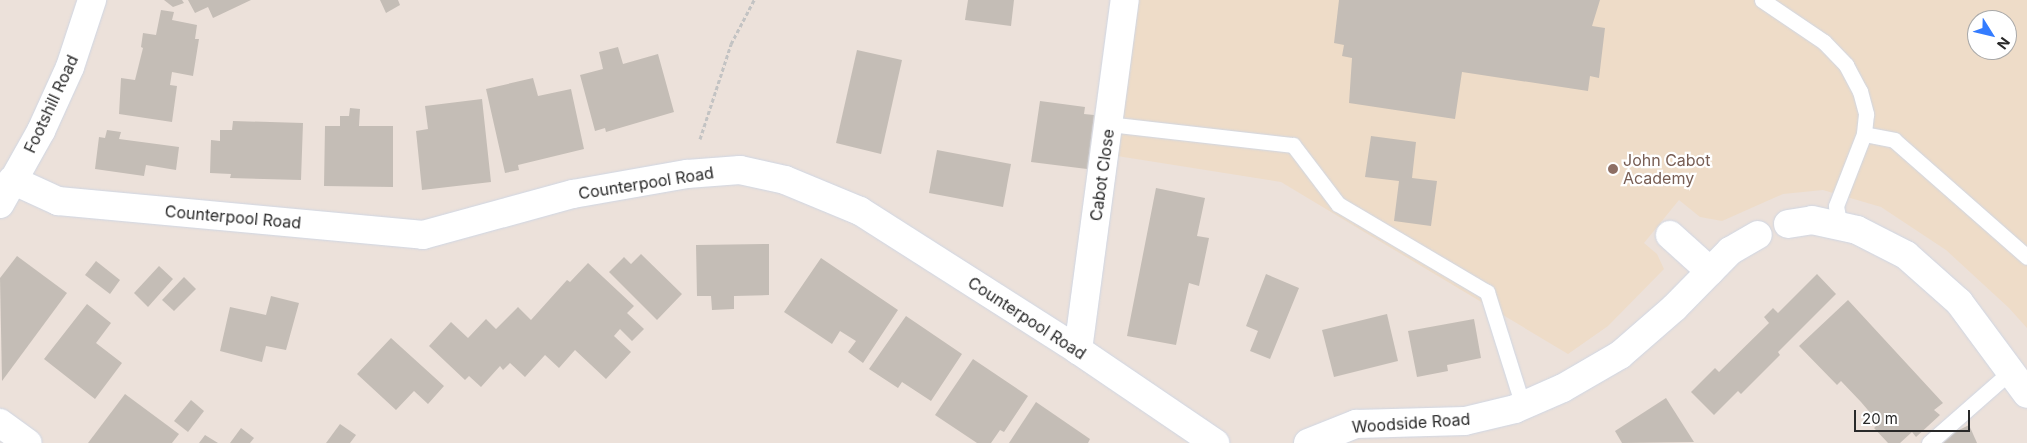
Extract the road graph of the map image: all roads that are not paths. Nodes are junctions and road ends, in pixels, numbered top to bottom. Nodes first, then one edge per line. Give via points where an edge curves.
1 (92, 0) edge
2 (1125, 0) edge
3 (1762, 0) edge
4 (1108, 124) junction
5 (1864, 134) junction
6 (12, 180) junction
7 (0, 204) edge
8 (1788, 224) dead end
9 (1840, 226) junction
10 (1670, 235) dead end
11 (1758, 235) dead end
12 (2027, 257) edge
13 (1710, 271) junction
14 (1078, 350) junction
15 (2011, 370) junction
16 (2027, 394) edge
17 (1523, 406) junction
18 (0, 423) edge
19 (28, 443) edge
20 (1215, 443) edge
21 (1308, 443) edge
22 (1929, 443) edge

1 - 6 street, Footshill Road via 70,67 41,131
2 - 4 street, Cabot Close
3 - 5 lane via 1824,42 1846,65 1860,90 1866,114
4 - 14 street, Cabot Close
4 - 17 lane via 1293,145 1338,204 1487,292
5 - 9 lane via 1836,206
5 - 12 lane via 1894,140
6 - 7 street, Footshill Road
6 - 14 street, Counterpool Road via 58,201 423,235 573,194 687,174 740,170 785,180 860,211
8 - 9 street via 1812,220
9 - 15 street via 1857,230 1906,255 1959,302
10 - 13 street
11 - 13 street, Woodside Road via 1730,251
13 - 17 street, Woodside Road via 1620,355 1563,388
14 - 20 street, Counterpool Road
15 - 16 street
15 - 22 lane
17 - 21 street, Woodside Road via 1465,421 1356,424
18 - 19 street

